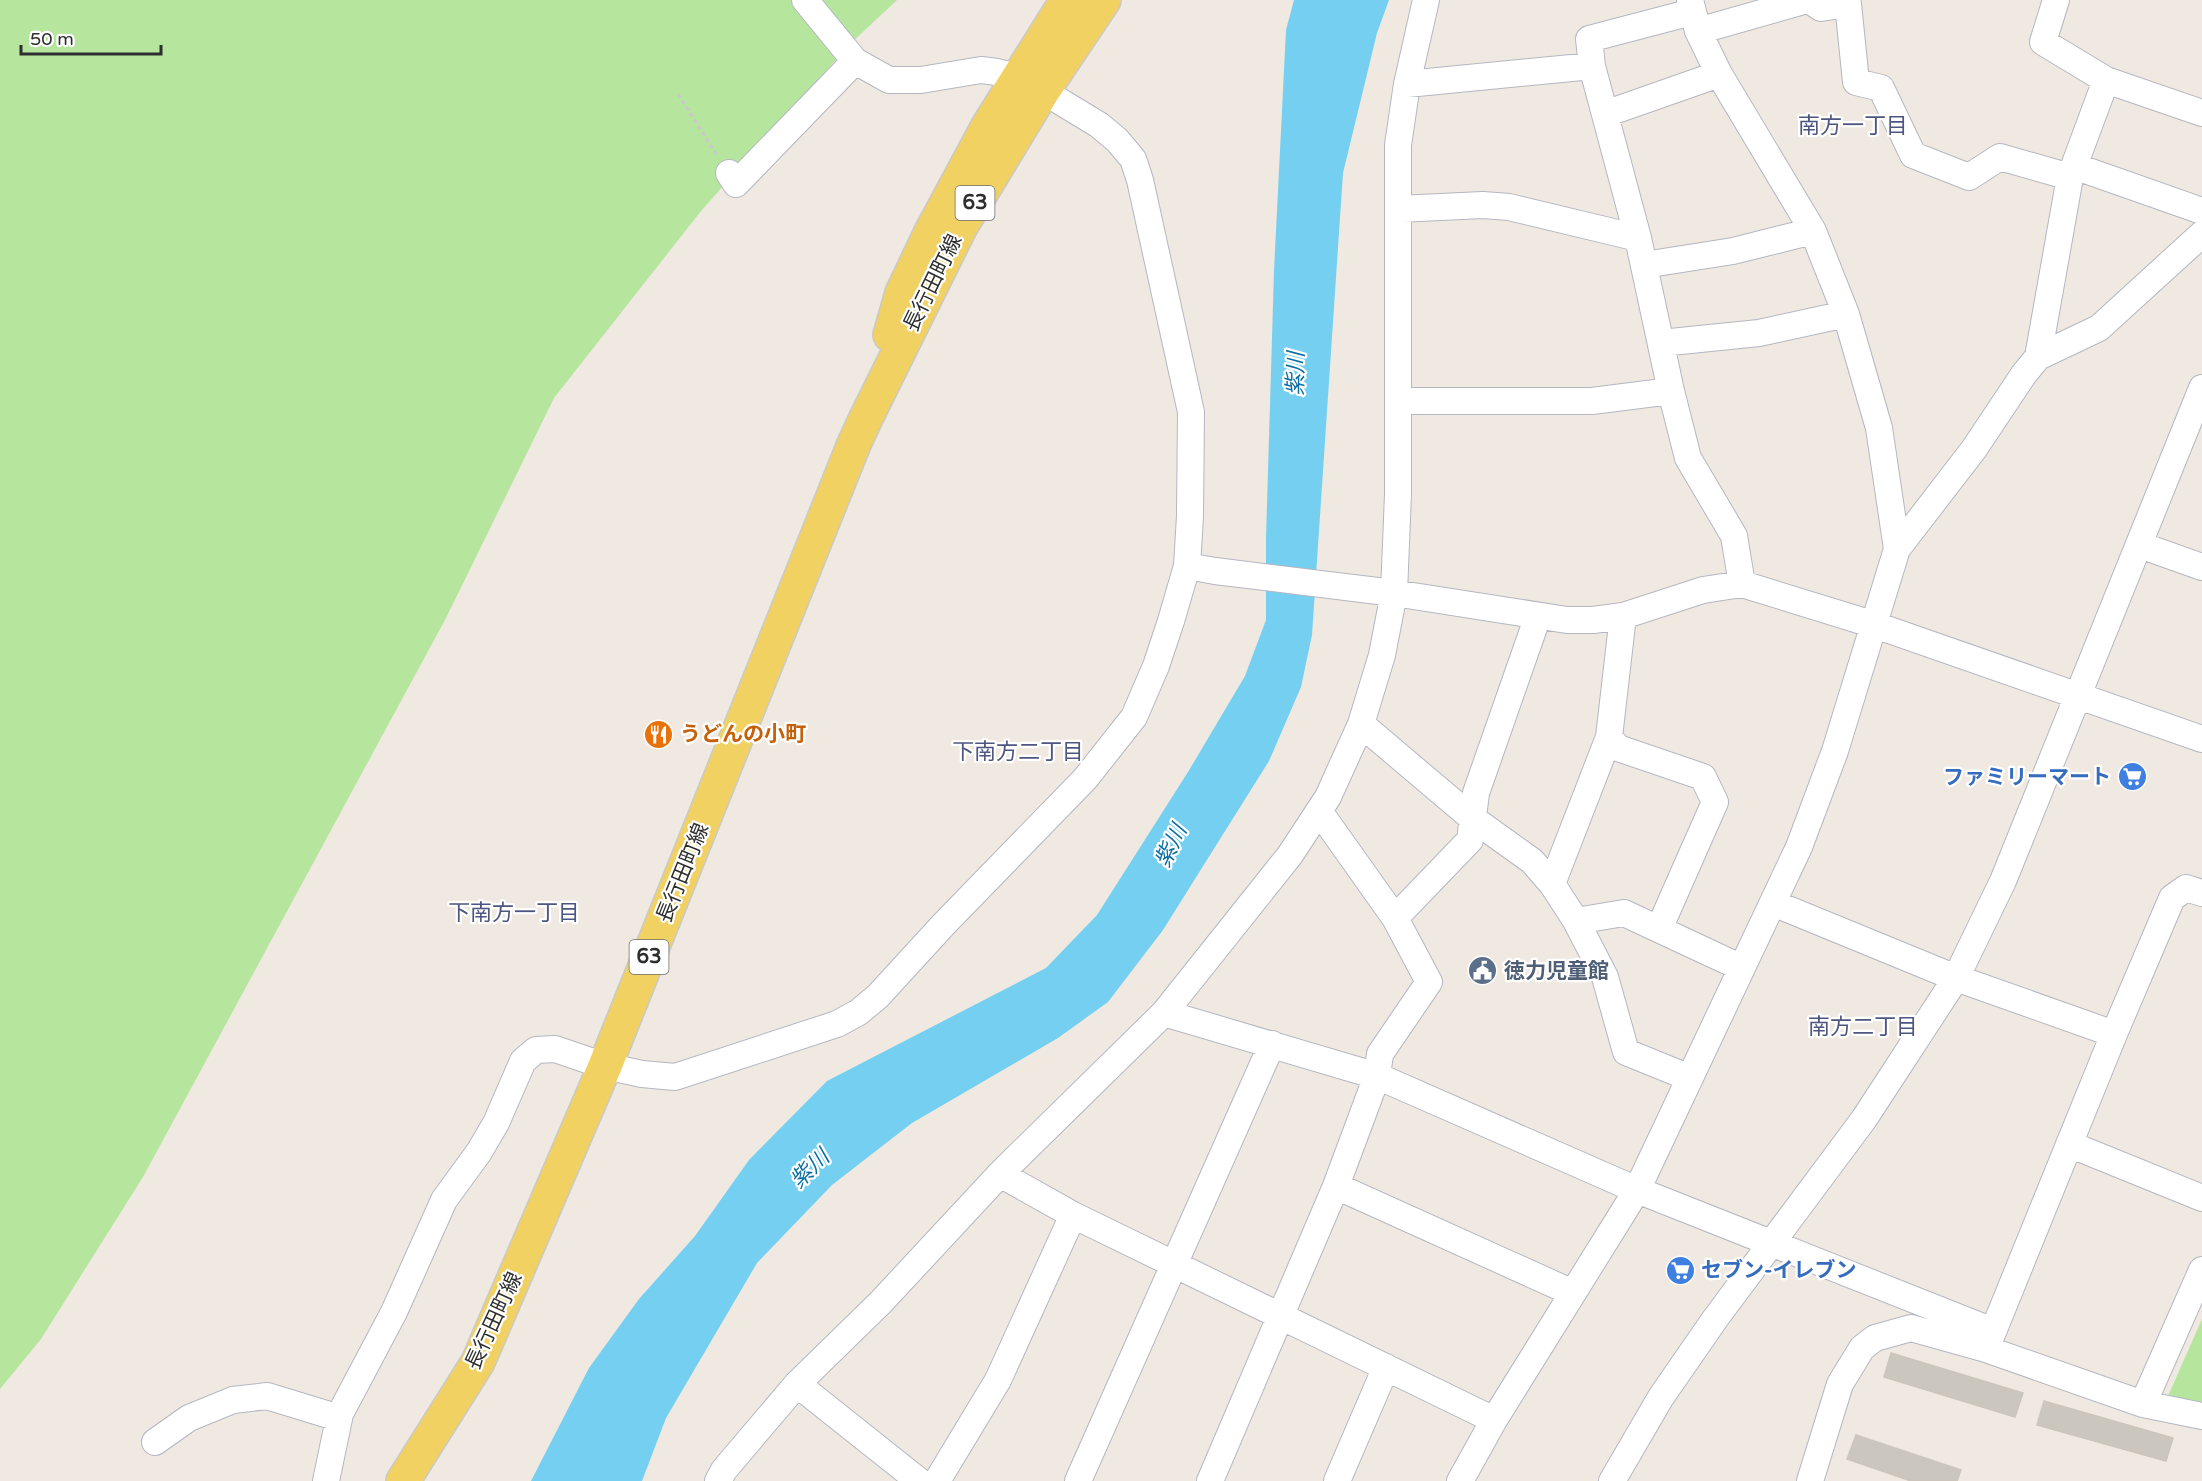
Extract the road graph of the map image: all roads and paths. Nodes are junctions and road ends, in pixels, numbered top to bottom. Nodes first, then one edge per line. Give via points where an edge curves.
1 (805, 0) edge
2 (1067, 0) edge
3 (1104, 0) edge
4 (1426, 0) edge
5 (1808, 0) edge
6 (2056, 0) edge
7 (1693, 14) edge
8 (855, 61) junction
9 (1592, 66) junction
10 (1719, 74) junction
11 (2106, 80) junction
12 (1030, 84) junction
13 (1407, 84) junction
14 (678, 94) dead end
15 (2202, 113) edge
16 (1605, 114) junction
17 (2072, 171) junction
18 (729, 173) joint
19 (1398, 208) junction
20 (2202, 211) edge
21 (1813, 231) junction
22 (2202, 234) edge
23 (1638, 238) junction
24 (1644, 265) junction
25 (1846, 314) junction
26 (1661, 343) junction
27 (2038, 357) junction
28 (2202, 388) edge
29 (1671, 391) junction
30 (1399, 401) junction
31 (2195, 424) edge
32 (2140, 544) junction
33 (1897, 549) junction
34 (1187, 566) junction
35 (2202, 567) edge
36 (1742, 584) junction
37 (1394, 593) junction
38 (1538, 616) junction
39 (1623, 616) junction
40 (1875, 625) junction
41 (2077, 695) junction
42 (1361, 724) junction
43 (1609, 737) junction
44 (2202, 739) edge
45 (1319, 812) junction
46 (1472, 818) junction
47 (1552, 884) junction
48 (2202, 893) edge
49 (1773, 903) junction
50 (1395, 918) junction
51 (1576, 921) junction
52 (1659, 929) junction
53 (1742, 968) junction
54 (1956, 978) junction
55 (1164, 1013) junction
56 (2114, 1034) junction
57 (1272, 1044) junction
58 (605, 1066) junction
59 (1377, 1076) junction
60 (1690, 1078) junction
61 (2069, 1144) junction
62 (1000, 1174) junction
63 (1336, 1186) junction
64 (1637, 1190) junction
65 (2202, 1198) edge
66 (1073, 1215) junction
67 (1771, 1243) junction
68 (1175, 1265) junction
69 (2202, 1270) edge
70 (1573, 1293) junction
71 (1281, 1316) junction
72 (1989, 1340) junction
73 (1386, 1367) junction
74 (797, 1384) junction
75 (2143, 1404) junction
76 (2202, 1416) edge
77 (339, 1418) junction
78 (1494, 1420) junction
79 (155, 1442) dead end
80 (326, 1481) edge
81 (403, 1481) edge
82 (718, 1481) edge
83 (919, 1481) edge
84 (937, 1481) edge
85 (1078, 1481) edge
86 (1210, 1481) edge
87 (1336, 1481) edge
88 (1460, 1481) edge
89 (1612, 1481) edge
90 (1810, 1481) edge

1 - 8 street
2 - 12 main road, 長行田町線 / 63
3 - 12 main road, 長行田町線 / 63
4 - 13 street
5 - 7 street
5 - 17 street via 1821,8 1848,4 1856,82 1881,88 1913,155 1969,177 2000,157
6 - 11 street via 2043,42
7 - 9 street via 1589,39
7 - 10 street
8 - 12 street via 889,80 921,80 981,70
8 - 18 street via 736,184
9 - 13 street
9 - 16 street
10 - 16 street
10 - 21 street
11 - 15 street
11 - 17 street
12 - 34 street via 1117,140 1133,159 1140,180 1191,412
12 - 58 main road, 長行田町線 / 63 via 849,455
13 - 19 street via 1398,145
14 - 18 path
16 - 23 street
17 - 20 street
17 - 27 street
19 - 23 street via 1483,204 1509,207
19 - 30 street
21 - 24 street via 1733,251
21 - 25 street
22 - 27 street via 2099,328
23 - 24 street
24 - 26 street
25 - 26 street via 1759,333
25 - 33 street via 1879,428
26 - 29 street
27 - 33 street
28 - 31 street
29 - 30 street via 1592,401
29 - 36 street via 1688,459 1734,536
30 - 37 street
31 - 32 street
32 - 35 street
32 - 41 street
33 - 40 street
34 - 37 street
34 - 58 street via 1160,655 1134,717 1085,779 878,996 837,1024 675,1077
36 - 39 street via 1702,590
36 - 40 street
37 - 38 street
37 - 42 street via 1382,655
38 - 39 street via 1575,620
38 - 46 street via 1476,793
39 - 43 street
40 - 41 street
40 - 49 street via 1831,761
41 - 44 street
41 - 54 street via 2003,881
42 - 45 street
42 - 46 street
43 - 47 street
43 - 52 street via 1618,748 1703,777 1715,802
45 - 50 street
45 - 55 street via 1290,855
46 - 47 street via 1532,861
46 - 50 street via 1470,840
47 - 51 street
48 - 56 street via 2186,888 2172,898
49 - 53 street
49 - 54 street
50 - 59 street via 1429,981 1380,1054
51 - 52 street via 1624,913
51 - 60 street via 1605,977 1626,1052
52 - 53 street
53 - 60 street
54 - 56 street
54 - 67 street via 1863,1119
55 - 57 street
55 - 62 street
56 - 61 street
57 - 59 street
57 - 68 street
58 - 77 street via 555,1049 536,1050 523,1060 496,1123 444,1200 394,1312
58 - 81 main road, 長行田町線 / 63 via 478,1362
59 - 63 street
59 - 64 street
60 - 64 street
61 - 65 street
61 - 72 street
62 - 66 street
62 - 74 street via 881,1302
63 - 70 street
63 - 71 street
64 - 67 street
64 - 70 street
66 - 68 street
66 - 84 street via 998,1380
67 - 72 street
67 - 89 street via 1661,1398
68 - 71 street
68 - 85 street
69 - 75 street
70 - 78 street
71 - 73 street
71 - 86 street
72 - 75 street
72 - 90 street via 1911,1328 1875,1338 1862,1348 1840,1384
73 - 78 street
73 - 87 street
74 - 82 street
74 - 83 street
75 - 76 street
77 - 79 street via 267,1396 233,1400 189,1418
77 - 80 street
78 - 88 street

